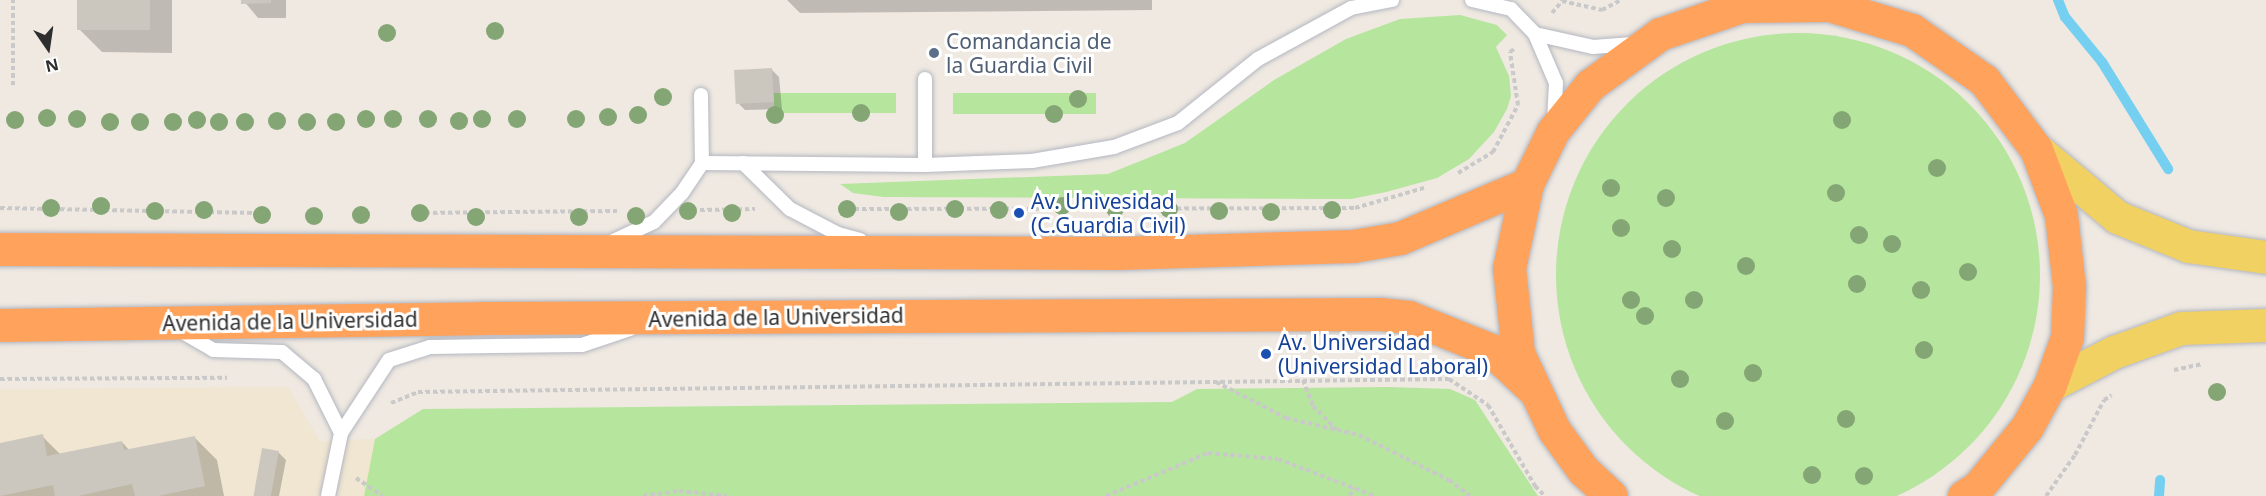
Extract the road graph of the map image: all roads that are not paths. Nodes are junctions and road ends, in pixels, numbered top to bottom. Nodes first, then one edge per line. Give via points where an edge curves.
1 (1392, 0) edge
2 (1472, 0) edge
3 (1864, 8) edge
4 (1711, 9) edge
5 (1534, 34) junction
6 (1647, 43) junction
7 (925, 79) dead end
8 (700, 95) dead end
9 (1553, 131) junction
10 (2036, 149) junction
11 (702, 163) junction
12 (743, 163) junction
13 (925, 165) junction
14 (1527, 184) junction
15 (0, 249) edge
16 (567, 250) junction
17 (903, 252) junction
18 (2266, 257) edge
19 (658, 319) junction
20 (169, 324) junction
21 (0, 325) edge
22 (2266, 325) edge
23 (2050, 385) junction
24 (1532, 388) junction
25 (341, 433) junction
26 (1973, 493) edge
27 (328, 496) edge
28 (1611, 496) edge

1 - 13 lane via 1351,8 1258,59 1178,123 1114,147 1032,161
2 - 5 lane via 1511,9
3 - 4 highway via 1829,5
3 - 10 highway via 1912,30 1984,80
4 - 6 highway
5 - 6 lane via 1593,47
5 - 9 lane via 1556,83
6 - 9 highway via 1590,85
7 - 13 lane
8 - 11 lane
9 - 14 highway
10 - 18 main road via 2117,217 2188,246
10 - 23 highway via 2061,215 2069,286 2067,337
11 - 12 lane
11 - 16 lane via 682,193 654,222 609,243
12 - 13 lane
12 - 17 lane via 790,209 838,234
14 - 17 highway via 1400,238 1353,246 1118,253
14 - 24 highway via 1509,268 1518,352
15 - 16 highway
16 - 17 highway
19 - 20 highway, Avenida de la Universidad
19 - 24 highway, Avenida de la Universidad via 1380,314 1409,317 1491,350
19 - 25 lane via 582,345 430,347 389,360
20 - 21 highway, Avenida de la Universidad
20 - 25 lane via 213,350 282,352 314,379
22 - 23 main road via 2181,328 2114,352
23 - 26 highway via 2027,428
24 - 28 highway via 1554,430 1583,470
25 - 27 lane

